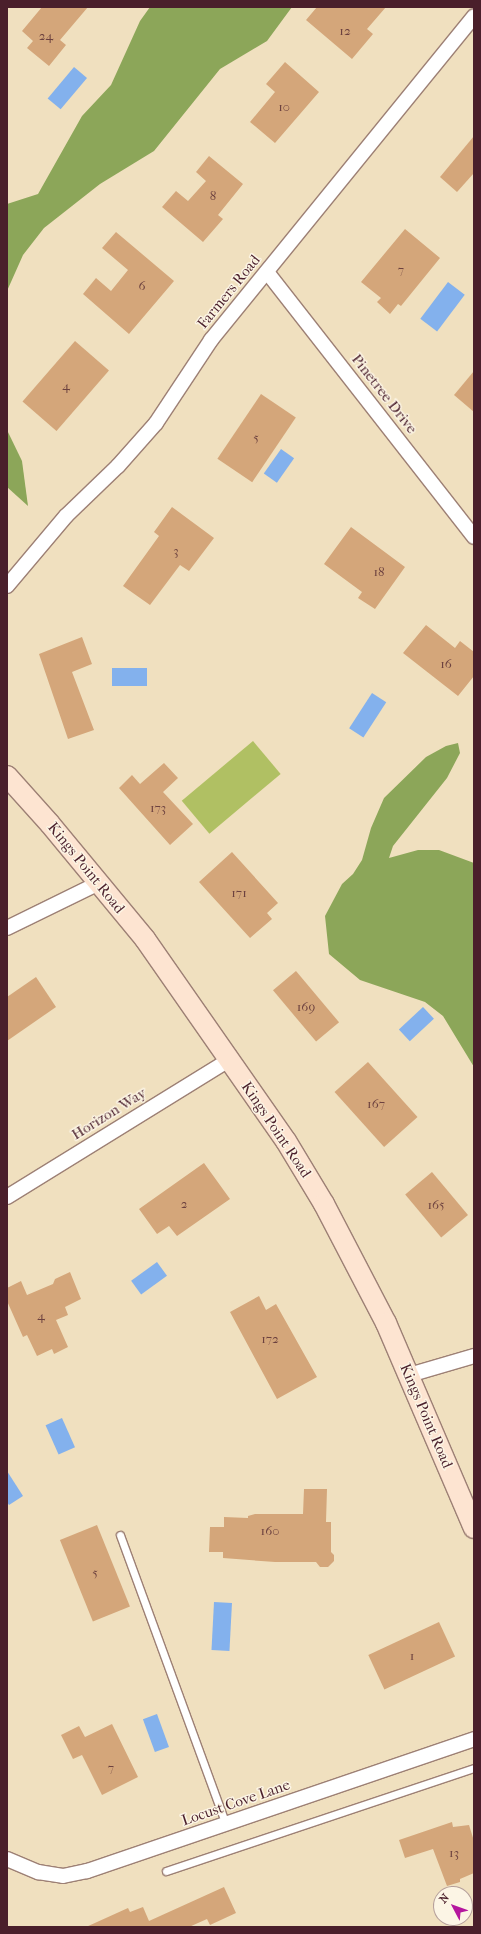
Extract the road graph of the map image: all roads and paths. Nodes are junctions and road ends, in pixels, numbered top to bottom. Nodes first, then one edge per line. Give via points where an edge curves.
1 (474, 16) edge
2 (267, 272) junction
3 (474, 537) edge
4 (7, 586) edge
5 (7, 776) edge
6 (99, 883) junction
7 (7, 928) edge
8 (229, 1060) junction
9 (7, 1197) edge
10 (474, 1356) edge
11 (409, 1375) junction
12 (474, 1528) edge
13 (120, 1535) dead end
14 (474, 1739) edge
15 (474, 1768) edge
16 (226, 1825) junction
17 (7, 1859) edge
18 (166, 1871) dead end

1 - 2 street, Farmers Road
2 - 3 street, Pinetree Drive
2 - 4 street, Farmers Road via 212,340 156,423 118,466 66,516
5 - 6 main road, Kings Point Road
6 - 7 street
6 - 8 main road, Kings Point Road via 145,939
8 - 9 street, Horizon Way
8 - 11 main road, Kings Point Road via 286,1141 324,1204 386,1323
10 - 11 street
11 - 12 main road, Kings Point Road
13 - 16 lane
14 - 16 street, Locust Cove Lane
15 - 18 lane
16 - 17 street, Locust Cove Lane via 87,1871 63,1876 38,1872

